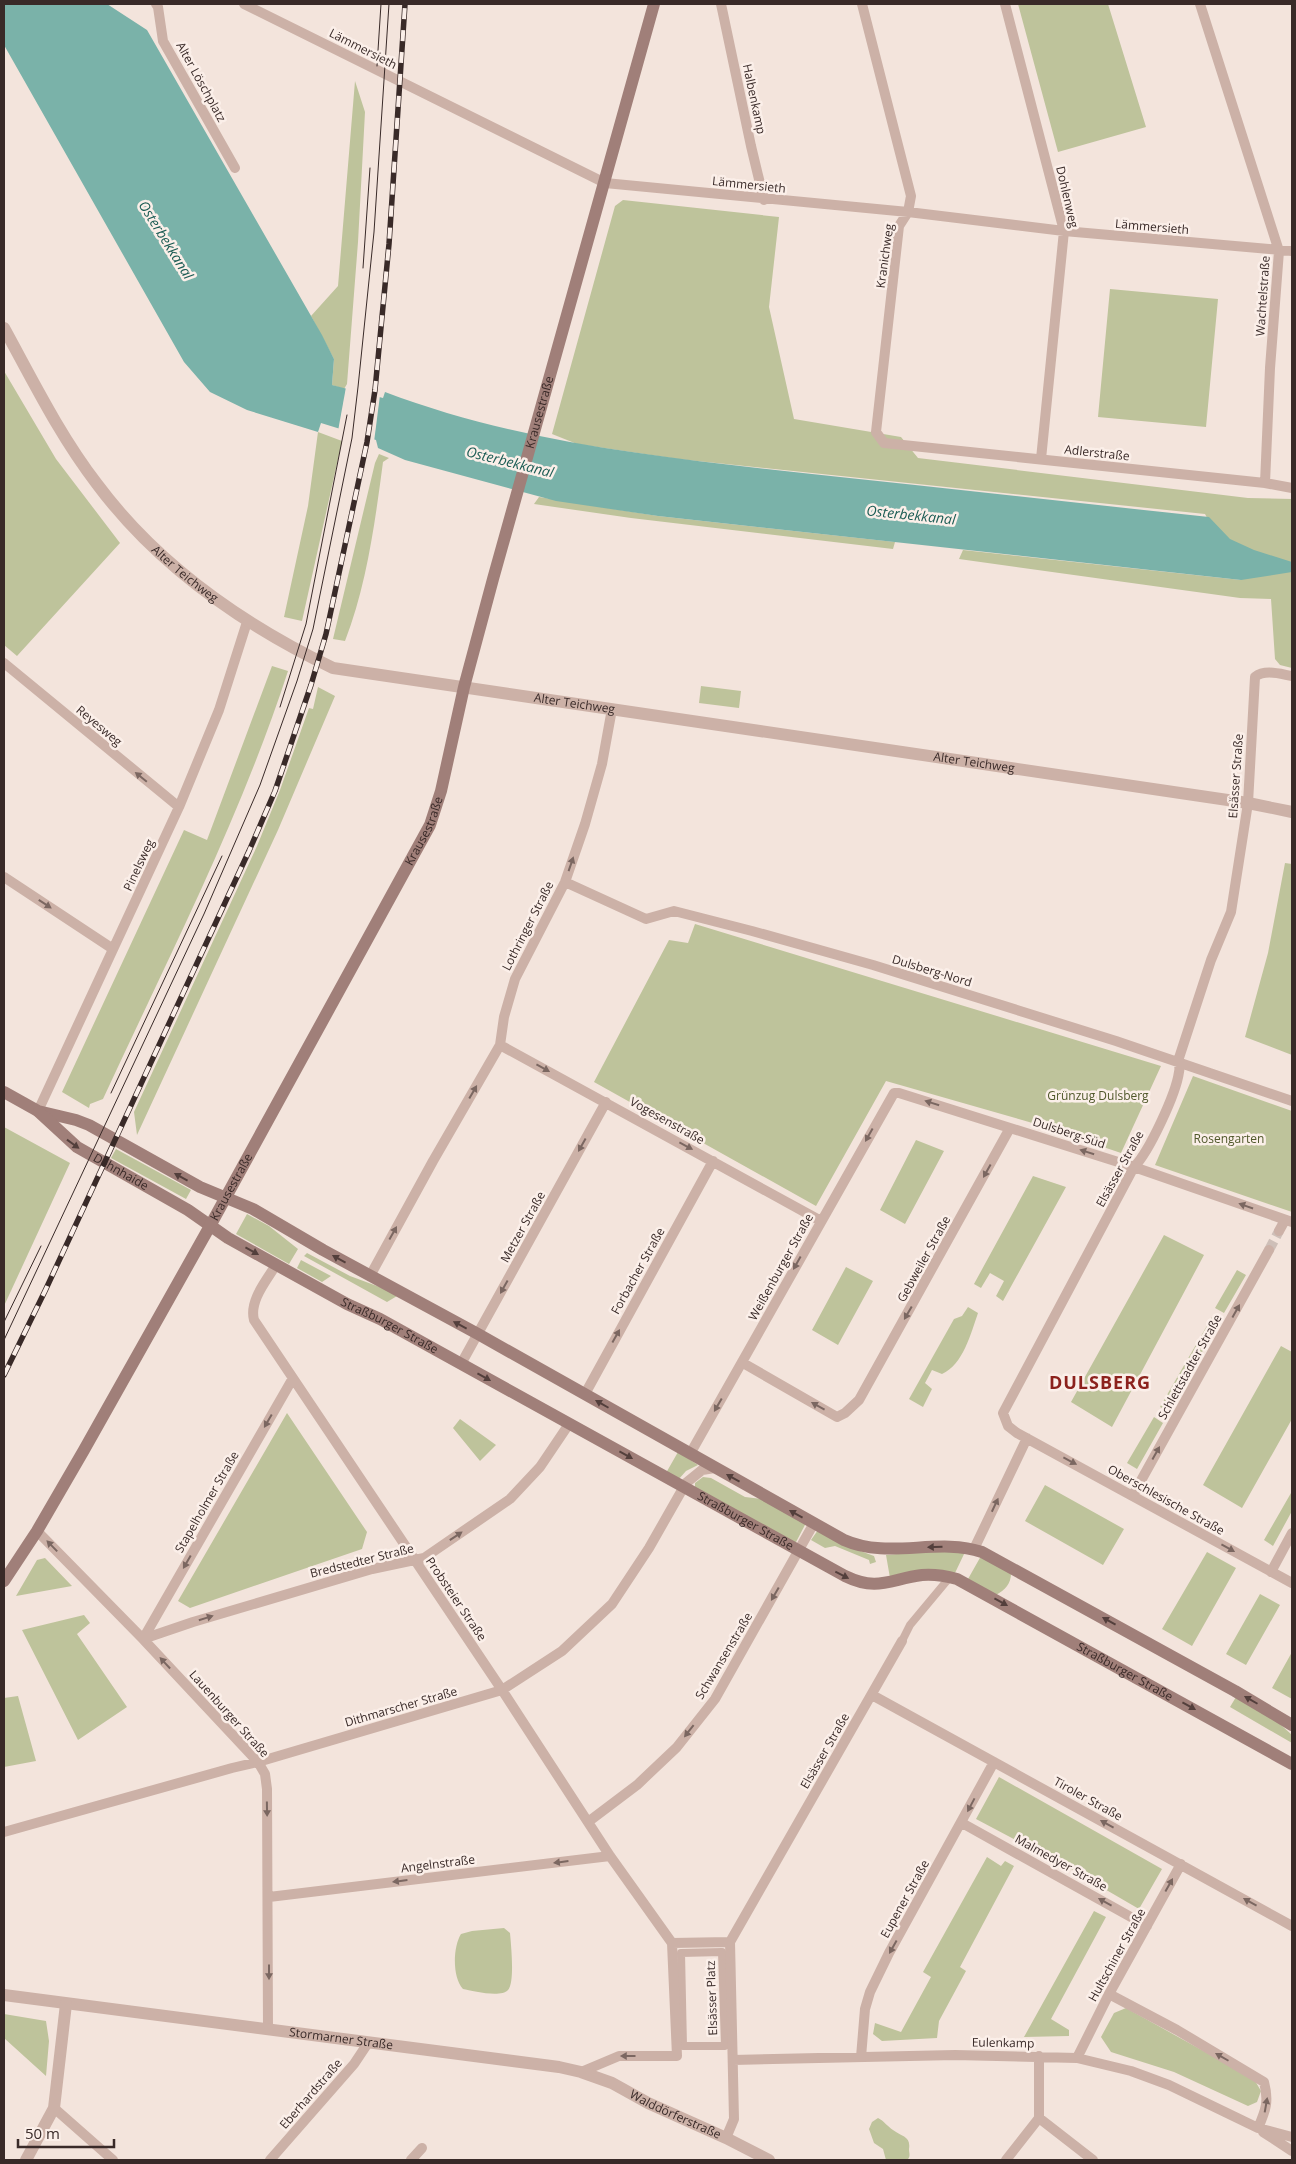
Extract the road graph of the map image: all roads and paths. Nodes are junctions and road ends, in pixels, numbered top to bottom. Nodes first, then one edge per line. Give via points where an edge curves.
1 (156, 4) edge
2 (244, 4) edge
3 (654, 4) edge
4 (721, 4) edge
5 (862, 4) edge
6 (1005, 4) edge
7 (1200, 4) edge
8 (235, 168) dead end
9 (605, 183) junction
10 (764, 200) junction
11 (908, 212) junction
12 (1064, 231) junction
13 (1279, 251) junction
14 (1292, 251) edge
15 (4, 328) edge
16 (899, 444) joint
17 (1041, 460) junction
18 (1265, 483) junction
19 (1292, 488) edge
20 (247, 622) junction
21 (4, 663) edge
22 (1292, 676) edge
23 (464, 687) junction
24 (612, 709) junction
25 (1248, 803) junction
26 (179, 807) junction
27 (1292, 812) edge
28 (4, 877) edge
29 (565, 882) junction
30 (112, 949) junction
31 (500, 1044) junction
32 (1178, 1060) junction
33 (4, 1092) edge
34 (894, 1093) joint
35 (1292, 1101) edge
36 (606, 1102) junction
37 (38, 1111) junction
38 (1010, 1128) junction
39 (713, 1161) junction
40 (1134, 1167) junction
41 (225, 1198) junction
42 (821, 1221) junction
43 (1288, 1221) edge
44 (210, 1226) junction
45 (1279, 1232) tunnel mouth
46 (1270, 1250) tunnel mouth
47 (276, 1265) junction
48 (370, 1276) junction
49 (478, 1334) junction
50 (742, 1363) junction
51 (461, 1364) junction
52 (293, 1378) junction
53 (584, 1394) junction
54 (569, 1424) junction
55 (1027, 1438) junction
56 (690, 1454) junction
57 (715, 1468) junction
58 (684, 1487) junction
59 (1133, 1495) junction
60 (814, 1524) junction
61 (37, 1531) junction
62 (1292, 1533) edge
63 (974, 1549) junction
64 (799, 1551) junction
65 (414, 1560) junction
66 (1271, 1572) junction
67 (950, 1577) junction
68 (4, 1581) edge
69 (1292, 1583) edge
70 (143, 1639) junction
71 (902, 1641) joint
72 (502, 1690) junction
73 (872, 1694) junction
74 (1292, 1726) edge
75 (258, 1762) junction
76 (994, 1762) junction
77 (1292, 1764) edge
78 (588, 1822) junction
79 (962, 1823) junction
80 (4, 1832) edge
81 (610, 1856) junction
82 (1180, 1864) junction
83 (269, 1896) junction
84 (1147, 1926) junction
85 (1292, 1926) edge
86 (730, 1942) junction
87 (672, 1943) junction
88 (1109, 1994) junction
89 (4, 1995) edge
90 (66, 2004) junction
91 (268, 2030) junction
92 (368, 2043) junction
93 (683, 2046) joint
94 (1039, 2056) junction
95 (861, 2057) junction
96 (1077, 2058) junction
97 (733, 2060) junction
98 (581, 2072) junction
99 (54, 2108) junction
100 (1039, 2118) junction
101 (1258, 2128) junction
102 (1292, 2137) edge
103 (726, 2138) junction
104 (422, 2148) dead end
105 (1292, 2150) edge
106 (26, 2160) edge
107 (112, 2160) edge
108 (270, 2160) edge
109 (411, 2160) edge
110 (769, 2160) edge
111 (1006, 2160) edge
112 (1093, 2160) edge

1 - 8 street, Alter Löschplatz via 163,41
2 - 9 street, Lämmersieth
3 - 9 main road, Krausestraße
4 - 10 street, Halbenkamp
5 - 11 street, Kranichweg via 912,196
6 - 12 street, Dohlenweg
7 - 13 street, Wachtelstraße
9 - 10 street, Lämmersieth
9 - 23 main road, Krausestraße
10 - 11 street, Lämmersieth
11 - 12 street, Lämmersieth
11 - 16 street, Kranichweg via 900,226 876,432 884,442
12 - 13 street, Lämmersieth
12 - 17 street, Dohlenweg
13 - 14 street, Lämmersieth
13 - 18 street, Wachtelstraße
15 - 20 street, Alter Teichweg via 61,430 96,484 137,532 190,581
16 - 17 street, Adlerstraße
17 - 18 street, Adlerstraße
18 - 19 street, Adlerstraße
20 - 23 street, Alter Teichweg via 333,668
20 - 26 street, Pinelsweg via 219,710
26 -> 21 street, Reyesweg
22 - 25 street, Elsässer Straße via 1260,673 1255,677
23 - 24 street, Alter Teichweg
23 - 41 main road, Krausestraße via 430,826
24 - 25 street, Alter Teichweg
29 -> 24 street, Lothringer Straße via 597,781
25 - 27 street, Alter Teichweg
25 - 32 street, Elsässer Straße via 1231,912 1211,960
26 - 30 street, Pinelsweg
28 -> 30 street
29 - 31 street, Lothringer Straße via 514,978
29 - 32 street, Dulsberg-Nord via 646,919 674,911 752,931
30 - 37 street, Pinelsweg
31 -> 36 street, Vogesenstraße
48 -> 31 street, Lothringer Straße
32 - 35 street, Dulsberg-Nord
32 - 40 street, Elsässer Straße via 1180,1070 1174,1089 1143,1158
33 - 37 main road, Dehnhaide
38 -> 34 street, Dulsberg-Süd
34 -> 42 street, Weißenburger Straße
36 -> 39 street, Vogesenstraße
36 -> 49 street, Metzer Straße
41 -> 37 main road, Dehnhaide via 89,1125
37 -> 44 main road, Dehnhaide via 77,1147 188,1210
40 -> 38 street, Dulsberg-Süd
38 -> 50 street, Gebweiler Straße via 859,1400 845,1413 838,1417
39 - 42 street, Vogesenstraße
53 -> 39 street, Forbacher Straße
43 -> 40 street, Dulsberg-Süd
40 - 55 street, Elsässer Straße via 1003,1413 1008,1426
41 - 44 main road, Krausestraße
48 -> 41 main road via 247,1206
42 -> 50 street, Weißenburger Straße
43 - 45 street
44 -> 47 main road, Straßburger Straße
44 - 61 main road, Krausestraße
59 -> 46 street, Schlettstadter Straße
47 - 51 main road, Straßburger Straße
47 - 52 street, Probsteier Straße via 254,1302 252,1312 254,1320
49 -> 48 main road
49 - 51 street, Metzer Straße
49 - 53 main road
50 -> 56 street, Weißenburger Straße
51 -> 54 main road, Straßburger Straße
52 - 65 street, Probsteier Straße
52 -> 70 street, Stapelholmer Straße
56 -> 53 main road
54 -> 58 main road, Straßburger Straße
65 -> 54 street, Bredstedter Straße via 424,1558 510,1499 540,1468
55 -> 59 street, Oberschlesische Straße
63 -> 55 street
56 - 57 main road
57 - 58 street, Dithmarscher Straße via 698,1472
60 -> 57 main road
58 - 64 main road, Straßburger Straße
58 - 72 street, Dithmarscher Straße via 650,1548 612,1604 562,1650
59 -> 66 street, Oberschlesische Straße
63 -> 60 main road via 873,1550 855,1545
60 - 64 street, Schwansenstraße
61 - 68 main road, Krausestraße
70 -> 61 street, Lauenburger Straße
62 - 66 street
74 -> 63 main road via 1126,1630
64 -> 67 main road, Straßburger Straße via 862,1583 887,1584 922,1575
64 -> 78 street, Schwansenstraße via 715,1699 677,1747 637,1785
70 -> 65 street, Bredstedter Straße via 372,1569
65 - 72 street, Probsteier Straße
66 - 69 street, Oberschlesische Straße
67 - 71 street, Elsässer Straße via 910,1625
67 -> 77 main road, Straßburger Straße via 972,1586
75 -> 70 street, Lauenburger Straße
71 - 73 street, Elsässer Straße
72 - 75 street, Dithmarscher Straße
72 - 78 street, Probsteier Straße
73 - 76 street, Tiroler Straße
73 - 86 street, Elsässer Straße
75 - 80 street, Dithmarscher Straße
75 -> 83 street, Lauenburger Straße via 265,1774 267,1789
76 -> 79 street, Eupener Straße
82 -> 76 street, Tiroler Straße
78 - 81 street, Probsteier Straße
84 -> 79 street, Malmedyer Straße
79 -> 95 street, Eupener Straße via 870,1992 865,2009
81 -> 83 street, Angelnstraße
81 - 87 street, Probsteier Straße
84 -> 82 street, Hultschiner Straße
85 -> 82 street, Tiroler Straße
83 -> 91 street, Lauenburger Straße
84 - 88 street, Hultschiner Straße
86 - 87 street
86 - 97 street
87 -> 98 street via 677,2056 619,2056
88 - 96 street, Hultschiner Straße
101 -> 88 street via 1267,2099 1264,2082
89 - 90 street, Stormarner Straße
90 - 91 street, Stormarner Straße
90 - 99 street
91 - 92 street, Stormarner Straße
92 - 98 street, Stormarner Straße
92 - 108 street, Eberhardstraße via 354,2064
93 - 93 street, Elsässer Platz via 725,2046 722,1952 682,1953
94 - 95 street, Eulenkamp
94 - 96 street, Eulenkamp
94 - 100 street
95 - 97 street, Eulenkamp
96 - 101 street, Eulenkamp via 1131,2070
97 - 103 street via 734,2119
98 - 103 street, Walddörferstraße via 612,2083
99 - 106 street
99 - 107 street
100 - 111 street
100 - 112 street
101 - 102 street, Eulenkamp
101 - 105 street, Eulenkamp
103 - 110 street, Walddörferstraße
104 - 109 street

